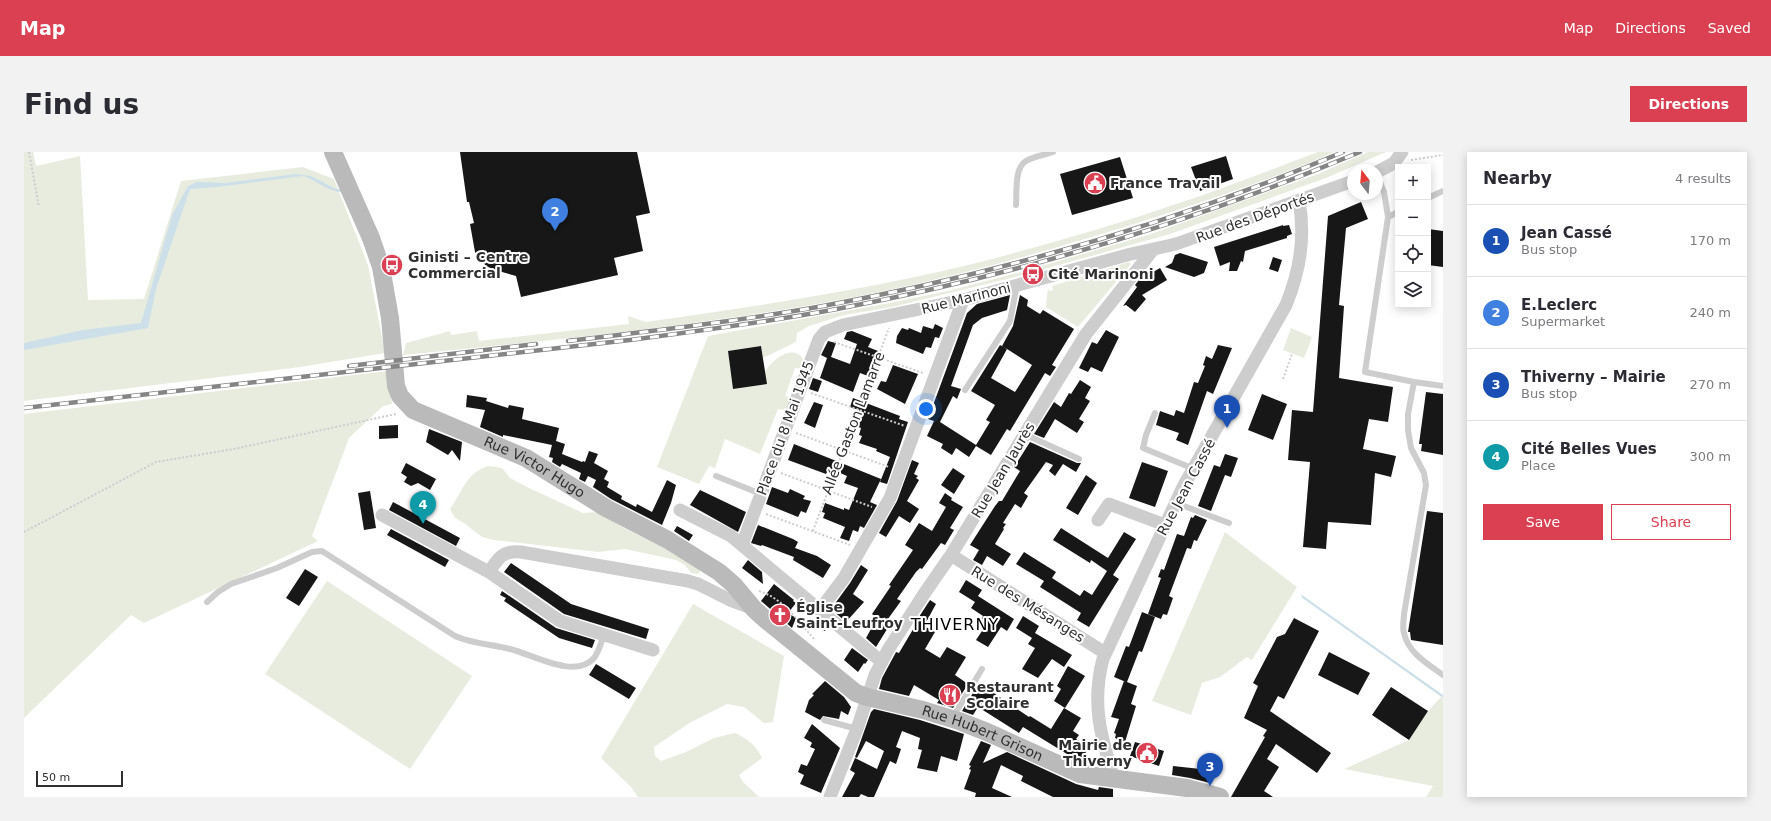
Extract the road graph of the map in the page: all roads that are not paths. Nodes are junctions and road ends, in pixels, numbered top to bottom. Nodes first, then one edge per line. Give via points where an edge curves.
1 (333, 152) edge
2 (1053, 152) edge
3 (1402, 152) edge
4 (1383, 170) edge
5 (1347, 183) edge
6 (1383, 189) edge
7 (1443, 191) edge
8 (1431, 197) edge
9 (1299, 202) junction
10 (1016, 205) dead end
11 (1395, 214) edge
12 (1388, 217) junction
13 (1154, 250) junction
14 (1017, 285) junction
15 (963, 300) junction
16 (820, 337) joint
17 (1414, 382) junction
18 (1443, 386) edge
19 (965, 390) dead end
20 (1155, 413) dead end
21 (1024, 434) junction
22 (1079, 459) dead end
23 (1194, 469) junction
24 (716, 476) dead end
25 (761, 494) junction
26 (1176, 503) junction
27 (680, 510) dead end
28 (382, 515) dead end
29 (1098, 520) dead end
30 (1229, 523) dead end
31 (1165, 525) junction
32 (742, 545) junction
33 (951, 555) junction
34 (490, 572) junction
35 (206, 602) dead end
36 (754, 609) junction
37 (820, 610) junction
38 (604, 635) junction
39 (653, 650) dead end
40 (1106, 653) junction
41 (882, 662) junction
42 (982, 669) dead end
43 (1443, 675) edge
44 (867, 697) junction
45 (952, 719) junction
46 (824, 720) dead end
47 (857, 730) junction
48 (1114, 779) junction
49 (1216, 796) edge
50 (830, 797) edge

1 - 36 street, Rue Victor Hugo via 378,258 390,318 396,386 400,396 413,410 526,458 606,508 711,566 728,579
2 - 10 lane via 1022,164
3 - 4 street via 1394,163
5 - 9 street, Rue des Déportés
6 - 12 lane
7 - 8 lane
9 - 13 street, Rue des Déportés via 1185,242
9 - 23 street, Rue Jean Cassé via 1302,249 1290,296 1279,320
11 - 12 lane
12 - 17 lane via 1364,372
13 - 14 street, Rue Marinoni
13 - 21 street, Rue Jean Jaurès via 1086,334
14 - 15 street, Rue Marinoni
14 - 19 lane via 1010,321
15 - 16 street, Rue Marinoni via 843,325 825,332
15 - 37 street via 890,498 838,586
16 - 25 street, Place du 8 Mai 1945
17 - 18 lane
17 - 43 lane via 1408,414 1410,448 1424,473 1426,485 1403,632 1415,655
20 - 23 lane via 1143,448
21 - 22 lane
21 - 33 street, Rue Jean Jaurès
23 - 26 street, Rue Jean Cassé
24 - 25 lane
25 - 32 street, Place du 8 Mai 1945
26 - 30 lane
26 - 31 street, Rue Jean Cassé
27 - 32 street via 726,532
28 - 34 street
29 - 31 street via 1108,504
31 - 40 street, Rue Jean Cassé
32 - 37 street
33 - 40 street, Rue des Mésanges
33 - 41 street, Rue Jean Jaurès
34 - 36 street via 500,556 509,552 521,552 688,581
34 - 38 street via 560,621
35 - 38 lane via 231,584 277,568 312,552 322,551 460,638 510,649 568,667 592,660
36 - 44 street, Rue Victor Hugo via 851,690
37 - 41 street
38 - 39 street
40 - 48 street, Rue Jean Cassé via 1098,686 1098,715 1100,733
41 - 44 street, Rue Jean Jaurès
42 - 45 lane
44 - 45 street, Rue Hubert Grison
44 - 47 street, Rue Jean Jaurès
45 - 48 street, Rue Hubert Grison via 1075,773
46 - 47 lane
47 - 50 street, Rue Jean Jaurès
48 - 49 street, Rue Hubert Grison via 1187,788

